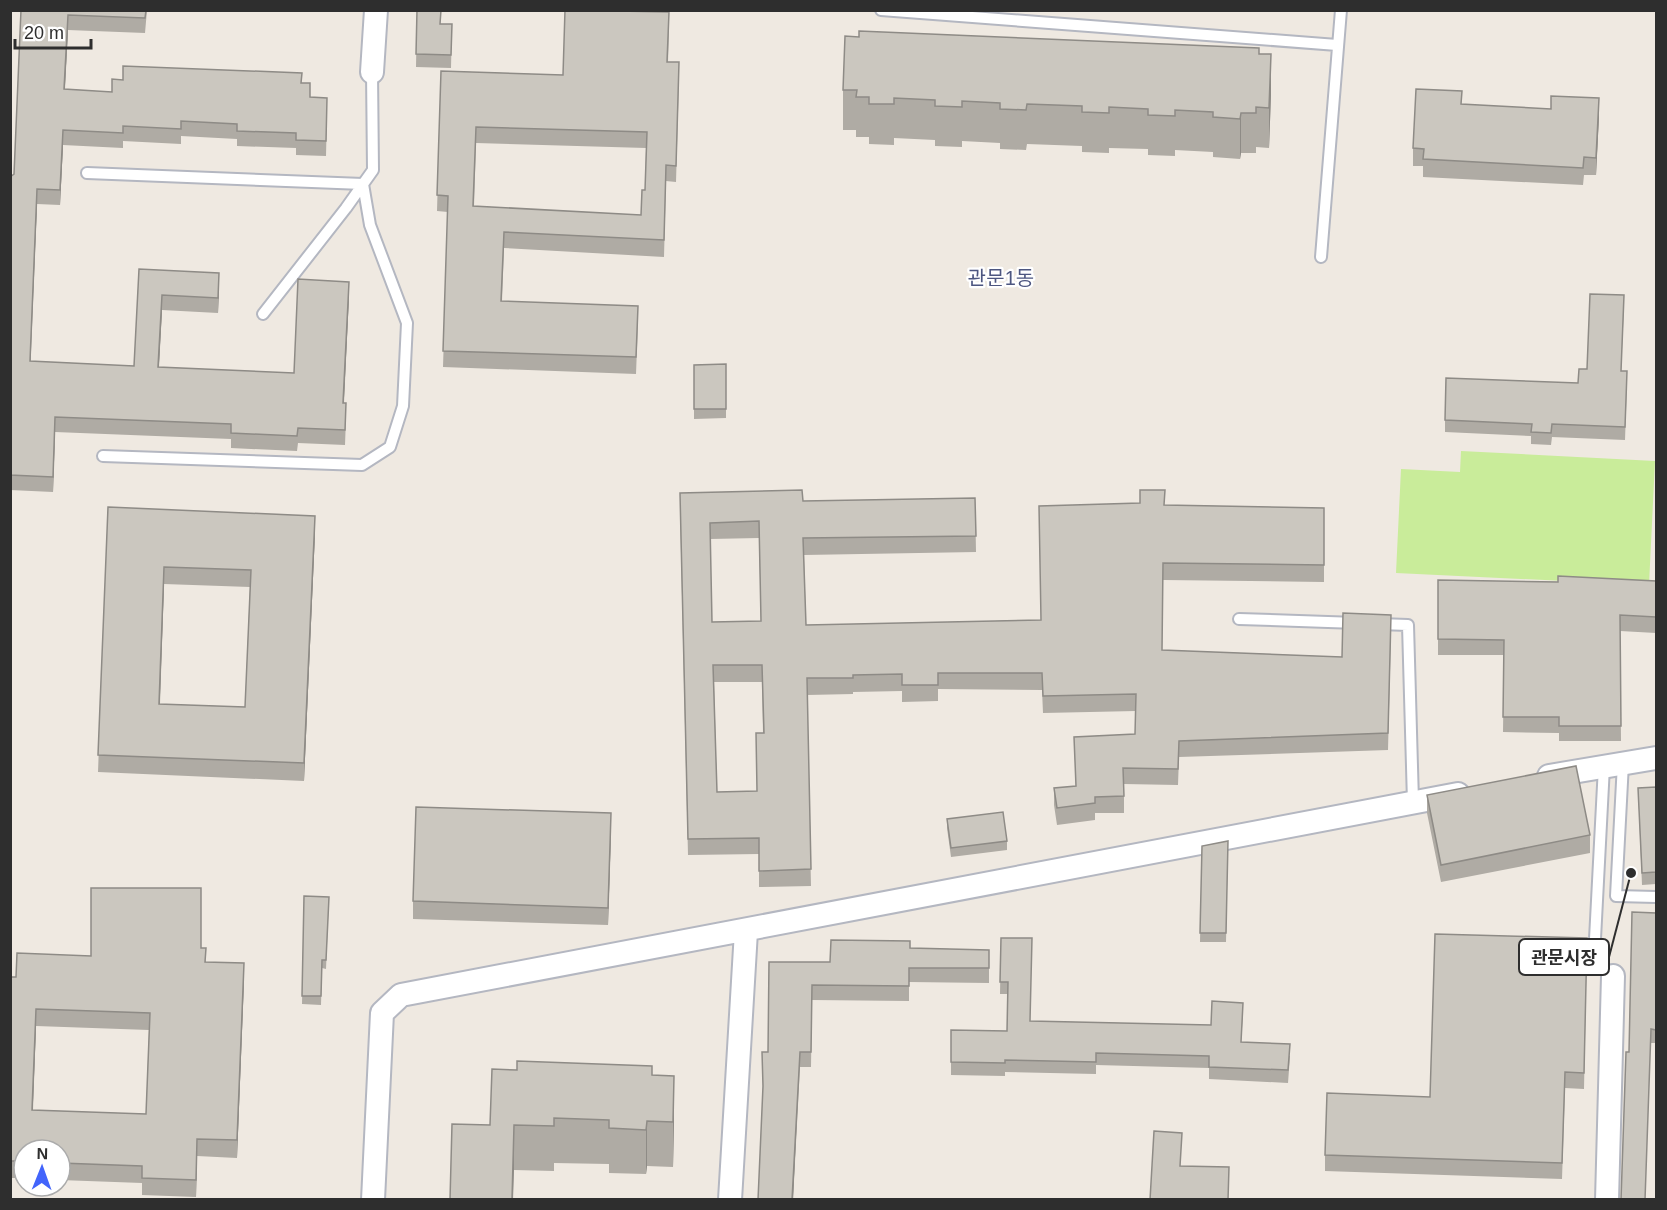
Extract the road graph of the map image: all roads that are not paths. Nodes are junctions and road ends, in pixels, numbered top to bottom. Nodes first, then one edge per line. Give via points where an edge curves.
1 (375, 10) edge
2 (881, 10) edge
3 (1341, 10) edge
4 (1337, 45) junction
5 (372, 72) joint
6 (87, 173) dead end
7 (363, 183) junction
8 (1321, 257) dead end
9 (263, 314) dead end
10 (103, 456) dead end
11 (1239, 619) dead end
12 (1656, 758) edge
13 (1613, 764) junction
14 (1525, 780) edge
15 (1480, 789) edge
16 (1413, 802) junction
17 (1656, 897) edge
18 (746, 931) junction
19 (1613, 976) joint
20 (373, 1200) edge
21 (730, 1200) edge
22 (1607, 1200) edge

1 - 5 street
2 - 4 lane
3 - 4 lane
4 - 8 lane
5 - 7 lane via 373,170
6 - 7 lane
7 - 9 lane
7 - 10 lane via 370,225 407,323 403,406 390,447 362,465
11 - 16 lane via 1408,625
12 - 13 street
13 - 14 street
13 - 17 lane via 1616,896
13 - 19 lane via 1594,958
15 - 16 street
16 - 18 street
18 - 20 street via 401,995 382,1013
18 - 21 street
19 - 22 street

